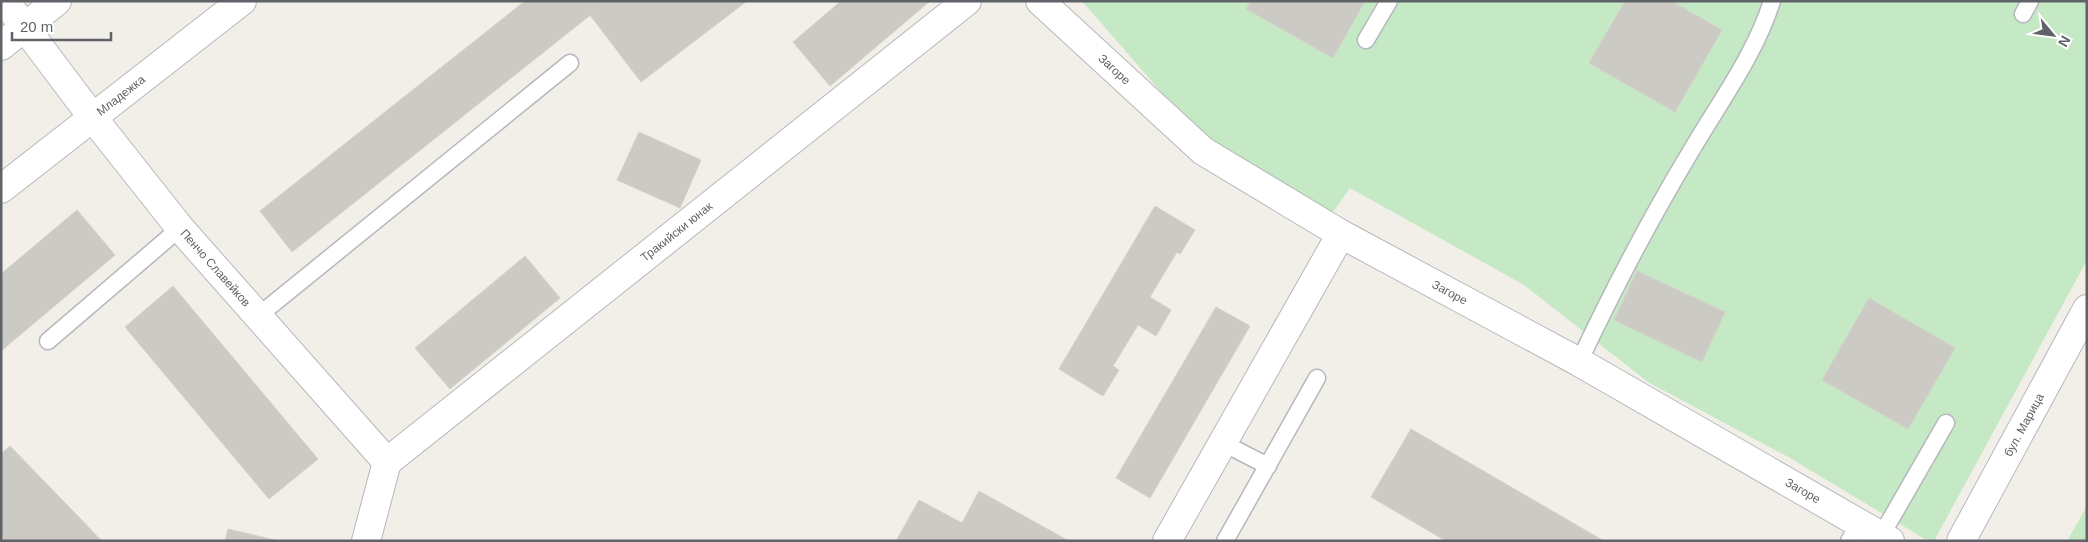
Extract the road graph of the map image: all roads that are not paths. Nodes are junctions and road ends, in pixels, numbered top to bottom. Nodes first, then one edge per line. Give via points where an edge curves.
1 (5, 1) edge
2 (57, 1) edge
3 (242, 1) edge
4 (966, 1) edge
5 (1040, 1) edge
6 (1389, 1) edge
7 (1772, 1) edge
8 (25, 27) junction
9 (1366, 40) dead end
10 (1, 46) edge
11 (570, 63) dead end
12 (93, 118) junction
13 (1, 190) edge
14 (180, 228) junction
15 (1341, 234) junction
16 (2087, 309) edge
17 (258, 316) junction
18 (48, 341) dead end
19 (1579, 362) junction
20 (1317, 378) dead end
21 (1946, 423) dead end
22 (1223, 443) junction
23 (387, 462) junction
24 (1268, 466) junction
25 (1870, 535) edge
26 (366, 541) edge
27 (1167, 541) edge
28 (1225, 541) edge
29 (1961, 541) edge

1 - 8 street, Пенчо Славейков
2 - 8 street
3 - 12 street, Младежка
4 - 23 street, Тракийски юнак
5 - 15 street, Загоре via 1203,151
6 - 9 lane
7 - 19 lane via 1763,30 1689,154 1600,316
8 - 10 street
8 - 12 street, Пенчо Славейков
11 - 17 lane
12 - 13 street, Младежка
12 - 14 street, Пенчо Славейков
14 - 17 street, Пенчо Славейков
14 - 18 lane
15 - 19 street, Загоре
15 - 22 street
16 - 29 street, бул. Марица
17 - 23 street, Пенчо Славейков
19 - 25 street, Загоре
20 - 24 lane
21 - 25 lane
22 - 24 lane
22 - 27 street
23 - 26 street
24 - 28 lane

